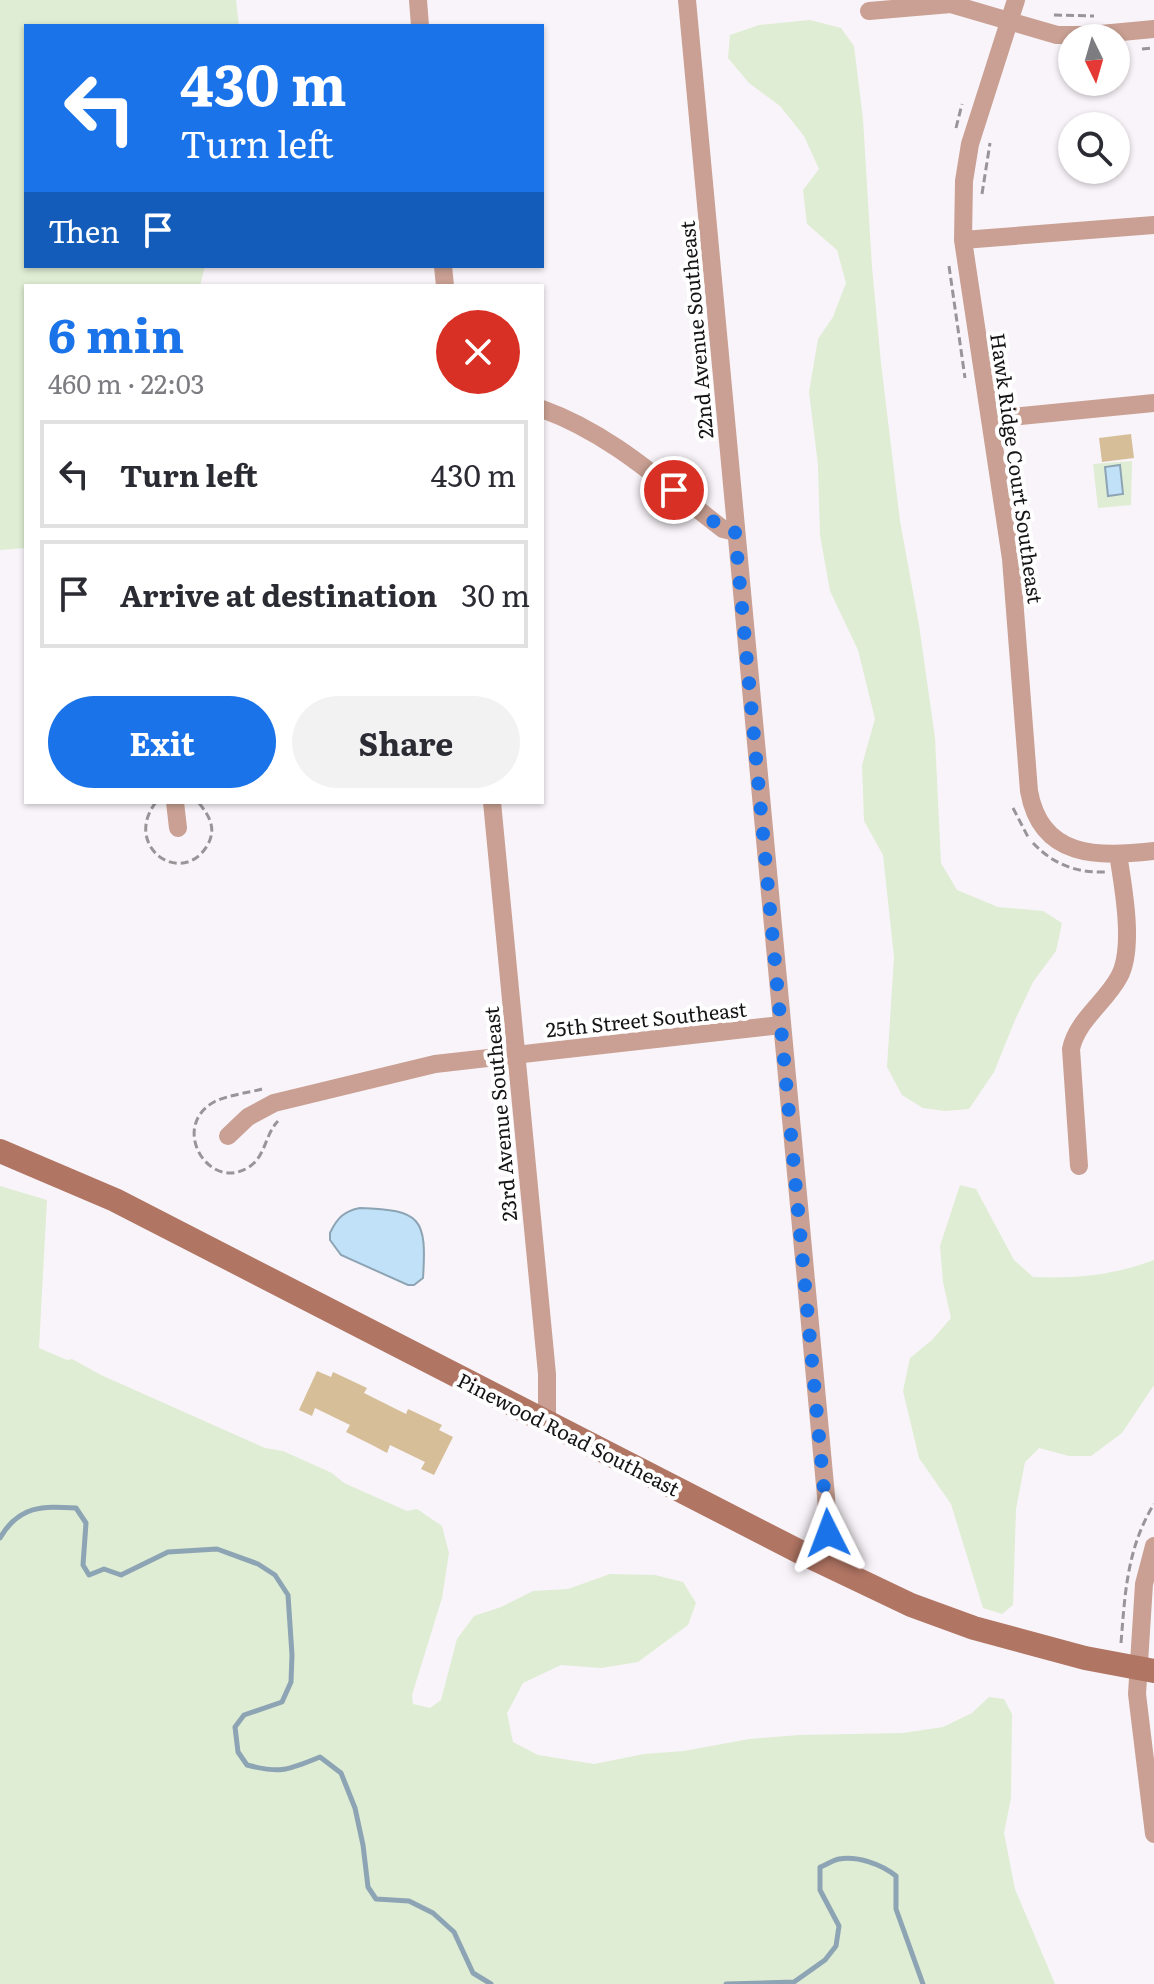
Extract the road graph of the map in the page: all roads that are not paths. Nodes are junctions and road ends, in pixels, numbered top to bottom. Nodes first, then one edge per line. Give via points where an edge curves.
1 (418, 0) edge
2 (687, 0) edge
3 (1016, 0) edge
4 (869, 11) dead end
5 (1010, 22) junction
6 (420, 24) edge
7 (1154, 29) edge
8 (1154, 225) edge
9 (963, 240) junction
10 (1154, 403) edge
11 (544, 410) edge
12 (990, 419) junction
13 (735, 532) junction
14 (175, 804) edge
15 (492, 804) edge
16 (178, 828) dead end
17 (1154, 851) edge
18 (1118, 854) junction
19 (781, 1025) junction
20 (516, 1055) junction
21 (228, 1136) dead end
22 (0, 1151) edge
23 (1079, 1166) dead end
24 (547, 1421) junction
25 (1154, 1546) edge
26 (824, 1564) junction
27 (1145, 1670) edge
28 (1154, 1834) edge

1 - 6 street
2 - 13 street, 22nd Avenue Southeast
3 - 5 street, Hawk Ridge Court Southeast
4 - 5 street via 951,4
5 - 7 street via 1073,36
5 - 9 street, Hawk Ridge Court Southeast via 970,144
8 - 9 street
9 - 12 street, Hawk Ridge Court Southeast
10 - 12 street
11 - 13 street via 610,443 723,529
12 - 18 street, Hawk Ridge Court Southeast via 1014,586 1032,807 1047,832 1070,849
13 - 19 street, 22nd Avenue Southeast
14 - 16 street
15 - 20 street, 23rd Avenue Southeast
17 - 18 street, Hawk Ridge Court Southeast
18 - 23 street via 1127,938 1124,965 1073,1037 1071,1049
19 - 20 street, 25th Street Southeast
19 - 26 street, 22nd Avenue Southeast via 826,1496
20 - 21 street, 25th Street Southeast via 435,1064 274,1103
20 - 24 street, 23rd Avenue Southeast
22 - 24 street, Pinewood Road Southeast via 115,1200
24 - 26 street, Pinewood Road Southeast
25 - 27 street via 1144,1584
26 - 27 street, Pinewood Road Southeast via 974,1628
27 - 28 street via 1139,1731

